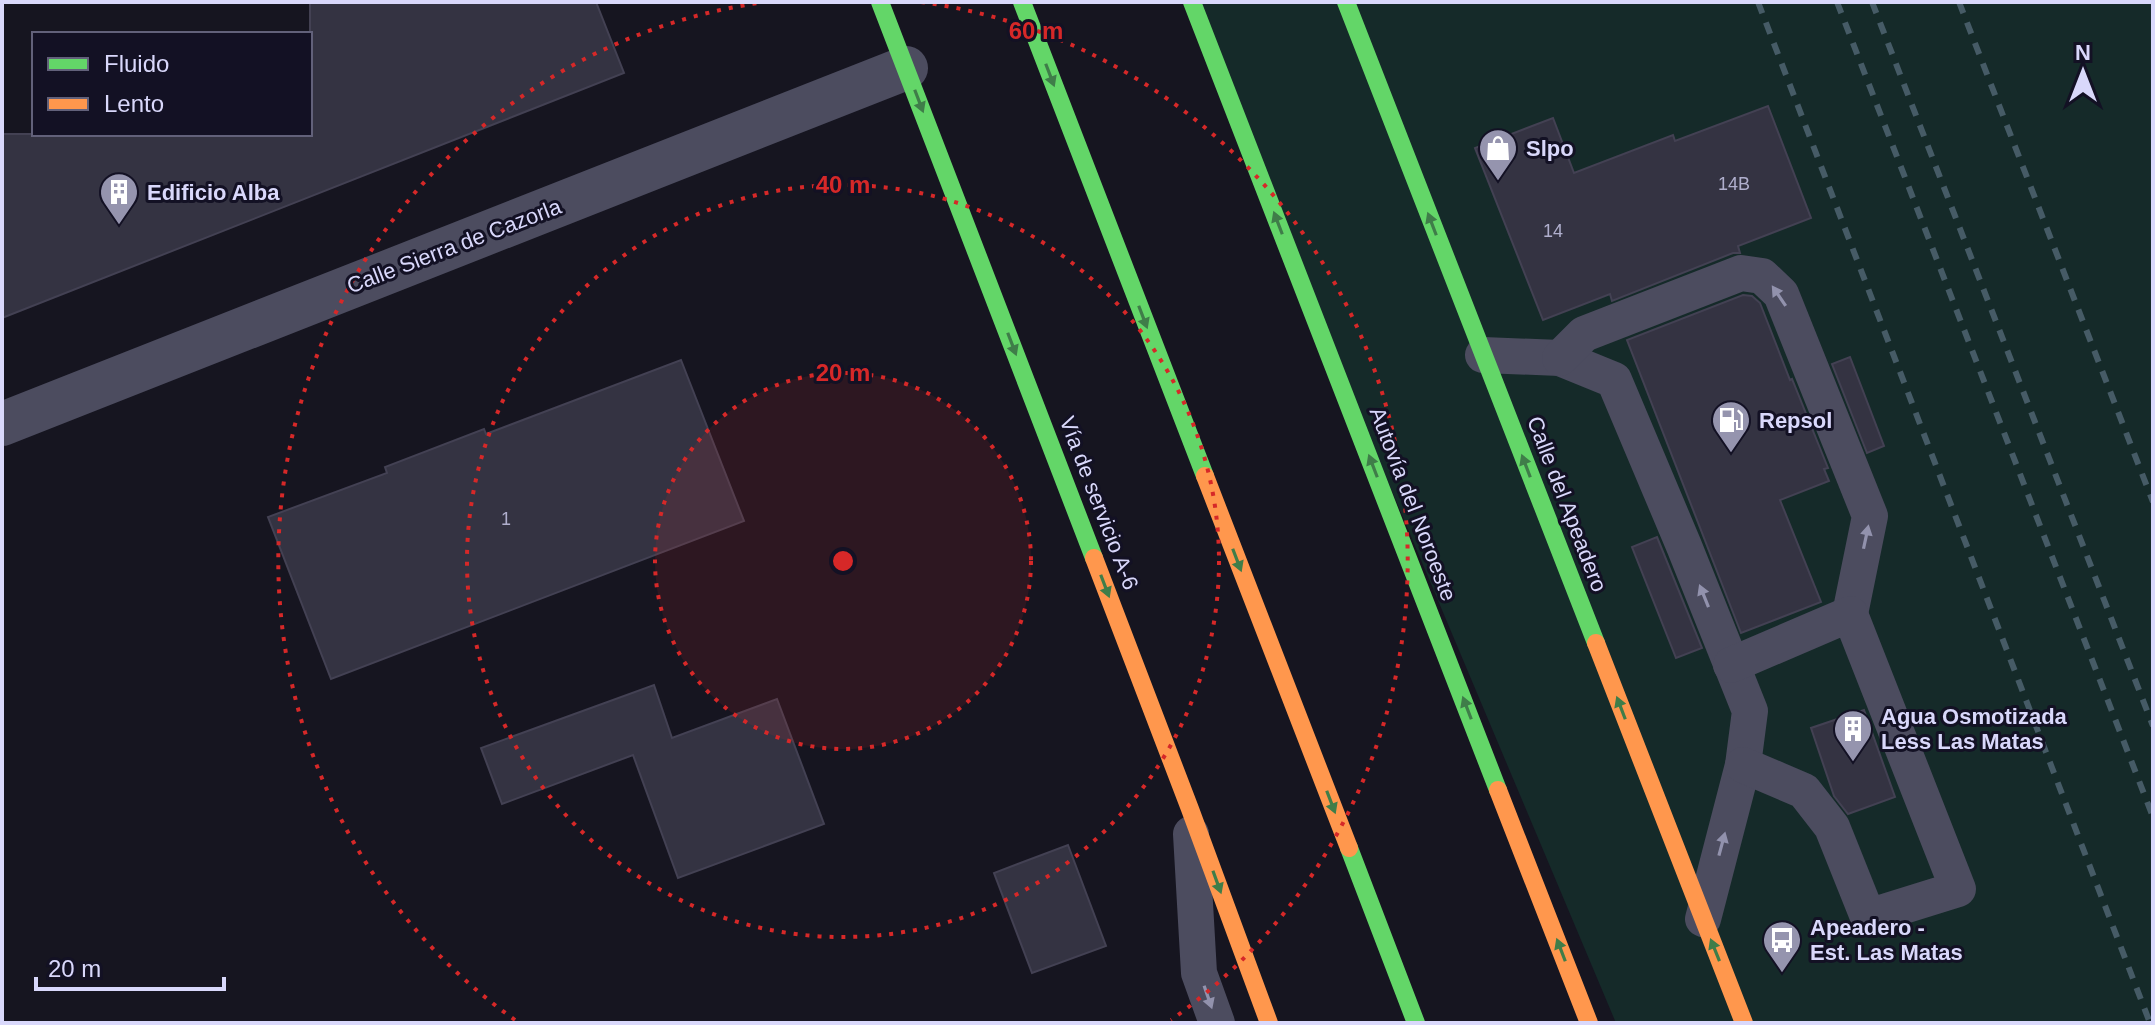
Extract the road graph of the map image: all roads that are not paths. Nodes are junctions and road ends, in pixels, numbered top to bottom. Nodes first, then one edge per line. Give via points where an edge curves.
1 (880, 2) edge
2 (1022, 2) edge
3 (1192, 2) edge
4 (1346, 2) edge
5 (906, 68) junction
6 (1483, 355) junction
7 (1560, 358) junction
8 (2, 424) edge
9 (1850, 614) junction
10 (1731, 665) junction
11 (1743, 765) junction
12 (1190, 809) junction
13 (1703, 919) junction
14 (1217, 1023) edge
15 (1269, 1023) edge
16 (1416, 1023) edge
17 (1589, 1023) edge
18 (1744, 1023) edge

1 - 5 main road, Vía de servicio A-6
2 -> 16 main road
17 -> 3 main road, Autovía del Noroeste
6 -> 4 main road, Calle del Apeadero
5 - 8 street, Calle Sierra de Cazorla
5 -> 12 main road, Vía de servicio A-6
6 - 7 lane
13 -> 6 main road, Calle del Apeadero
9 -> 7 lane via 1870,516 1781,294 1762,276 1741,273 1584,334
10 -> 7 lane via 1614,380
9 - 10 lane
9 - 11 lane via 1958,889 1868,917 1832,827 1804,791
10 - 11 lane via 1750,711
13 -> 11 lane
12 -> 14 lane via 1199,973
12 -> 15 main road, Vía de servicio A-6
18 -> 13 main road, Calle del Apeadero

